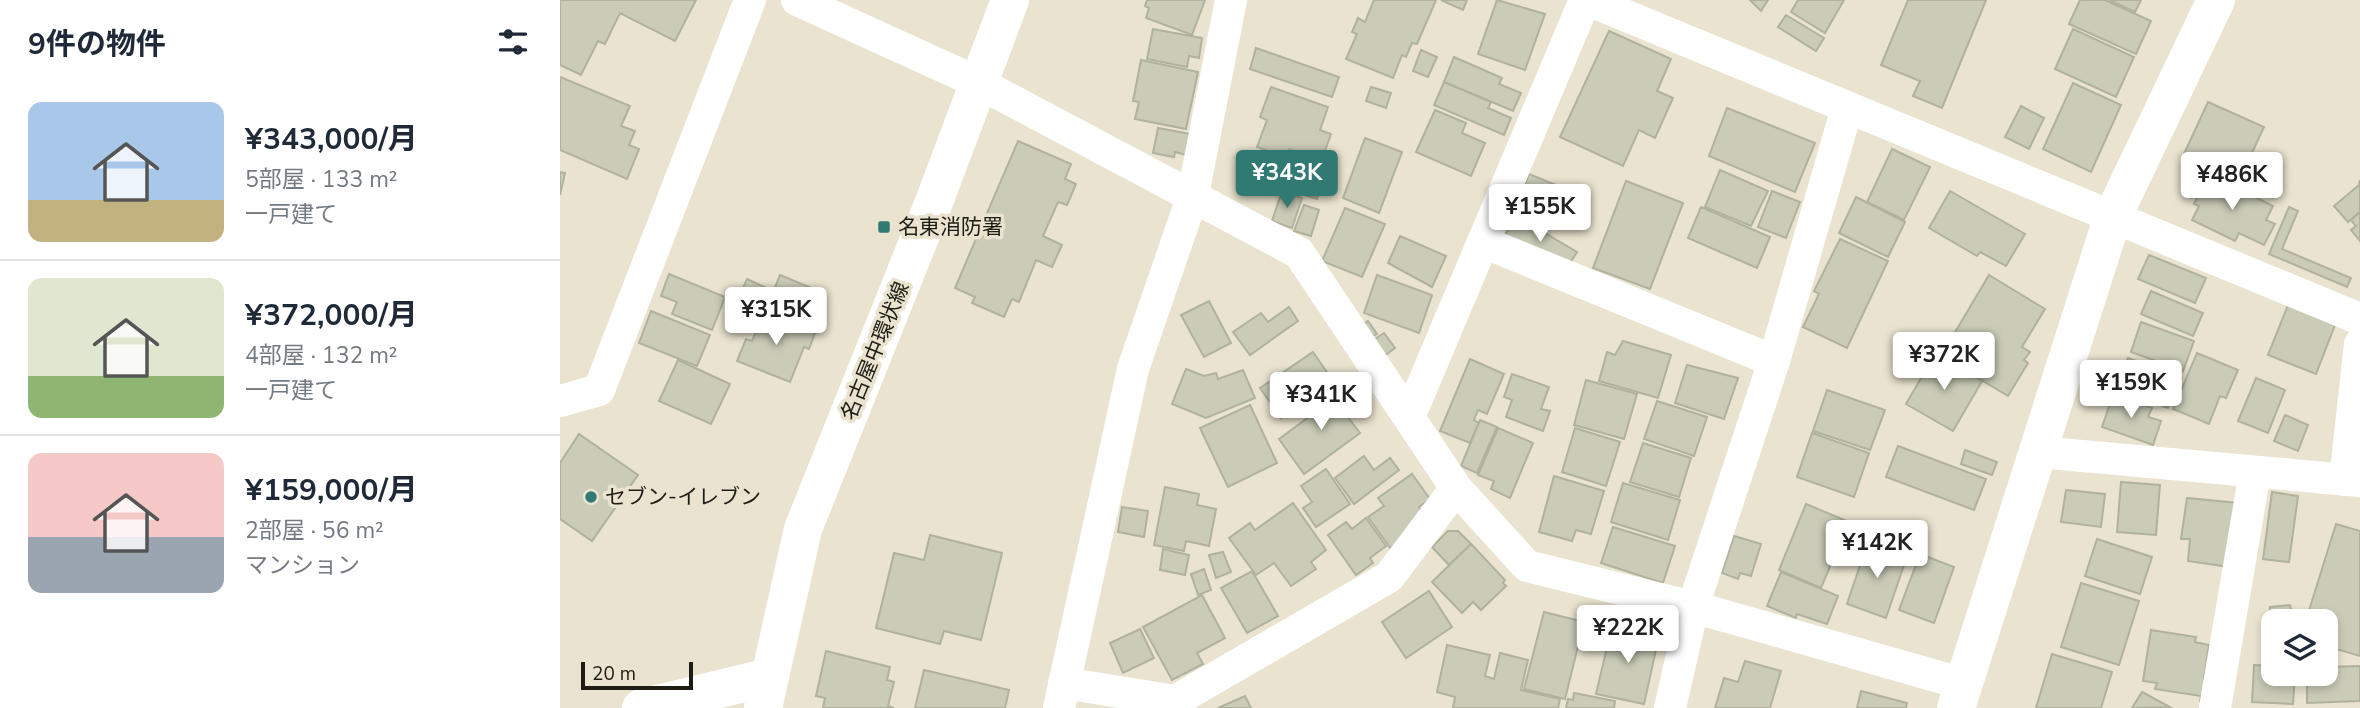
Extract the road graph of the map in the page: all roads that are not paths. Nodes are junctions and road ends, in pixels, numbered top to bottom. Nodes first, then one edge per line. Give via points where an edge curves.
1 (750, 0) edge
2 (797, 0) edge
3 (1010, 0) edge
4 (1231, 0) edge
5 (1586, 0) edge
6 (2216, 0) edge
7 (1630, 8) edge
8 (977, 82) junction
9 (1847, 108) junction
10 (1193, 195) junction
11 (2113, 216) junction
12 (1483, 242) junction
13 (2360, 319) edge
14 (2360, 344) edge
15 (1774, 361) junction
16 (560, 401) edge
17 (1410, 415) junction
18 (2038, 452) junction
19 (2255, 472) junction
20 (2352, 480) edge
21 (1456, 488) junction
22 (1693, 607) junction
23 (766, 692) edge
24 (1061, 696) edge
25 (1960, 696) edge
26 (1176, 705) edge
27 (641, 708) edge
28 (1671, 708) edge
29 (2215, 708) edge

1 - 16 street via 599,390
2 - 8 street
3 - 8 street, 名古屋中環状線
4 - 10 street
5 - 7 street
5 - 12 street
6 - 11 street
7 - 9 street
8 - 10 street
8 - 23 street, 名古屋中環状線 via 803,529
9 - 11 street
9 - 15 street
10 - 17 street via 1299,253
10 - 24 street via 1133,369
11 - 13 street
11 - 18 street
12 - 15 street
12 - 17 street
14 - 20 street
15 - 22 street
17 - 21 street
18 - 19 street
18 - 25 street
19 - 20 street
19 - 29 street
21 - 22 street via 1527,566
21 - 26 street via 1389,577
22 - 25 street
22 - 28 street
23 - 27 street
24 - 26 street

